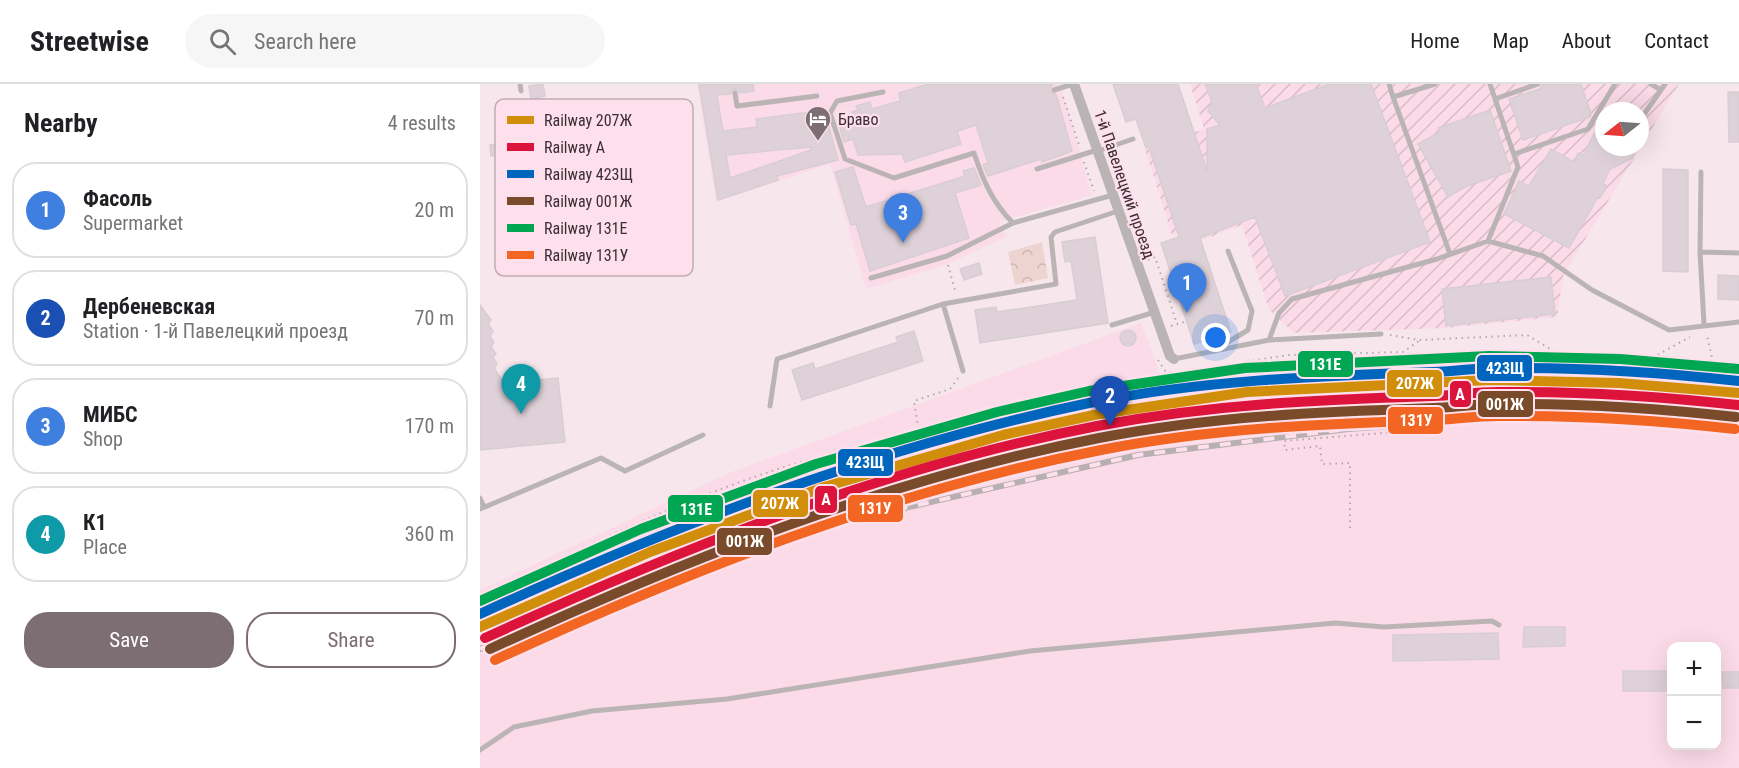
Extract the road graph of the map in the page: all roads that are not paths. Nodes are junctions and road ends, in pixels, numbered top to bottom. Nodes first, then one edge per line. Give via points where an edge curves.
1 (519, 84) edge
2 (1074, 84) edge
3 (1389, 84) edge
4 (1435, 84) edge
5 (1490, 84) edge
6 (1538, 84) edge
7 (1615, 84) edge
8 (1651, 84) edge
9 (1665, 84) edge
10 (1057, 89) road end
11 (1661, 90) junction
12 (521, 91) dead end
13 (883, 92) dead end
14 (735, 93) dead end
15 (817, 96) dead end
16 (1393, 97) junction
17 (1495, 99) junction
18 (1649, 107) edge
19 (1133, 139) dead end
20 (1097, 150) junction
21 (1514, 154) junction
22 (1037, 169) dead end
23 (1701, 172) dead end
24 (1113, 195) junction
25 (1118, 211) junction
26 (1013, 223) junction
27 (1488, 241) junction
28 (1228, 251) dead end
29 (1700, 252) junction
30 (1739, 253) edge
31 (1450, 254) junction
32 (871, 278) dead end
33 (943, 304) junction
34 (1155, 312) junction
35 (1739, 322) edge
36 (1704, 324) junction
37 (1112, 325) dead end
38 (1381, 334) road end
39 (1269, 340) junction
40 (1213, 351) junction
41 (1174, 359) joint
42 (963, 371) road end
43 (770, 406) dead end
44 (703, 435) dead end
45 (480, 498) edge
46 (482, 508) edge
47 (1499, 625) dead end
48 (480, 750) edge

1 - 12 lane
2 - 10 lane
2 - 20 street, 1-й Павелецкий проезд
3 - 16 lane
4 - 16 lane
5 - 17 lane
6 - 17 lane
7 - 21 lane via 1588,129
8 - 11 lane
9 - 11 lane
11 - 18 lane
13 - 26 lane via 837,101 830,113 845,159 894,178 974,153 984,186
14 - 15 lane via 736,106
16 - 31 lane
17 - 21 lane
19 - 20 lane
20 - 22 lane
20 - 24 street, 1-й Павелецкий проезд
21 - 27 lane via 1518,167
23 - 29 lane
24 - 25 street, 1-й Павелецкий проезд
24 - 26 lane
25 - 33 lane via 1055,232 1051,237 1056,284
25 - 34 street, 1-й Павелецкий проезд
26 - 32 lane via 947,256
27 - 31 lane
27 - 36 lane via 1543,256 1592,290 1669,330
28 - 40 lane via 1252,311 1248,330
29 - 30 lane
29 - 36 lane
31 - 39 lane via 1292,299 1279,313
33 - 42 lane
33 - 43 lane via 777,359
34 - 37 lane
34 - 41 street, 1-й Павелецкий проезд
35 - 36 lane
38 - 39 lane
39 - 40 lane
40 - 41 lane
44 - 46 lane via 625,471 601,459
45 - 46 lane
47 - 48 lane via 1492,621 1384,627 1335,623 1030,651 727,699 592,711 514,727

